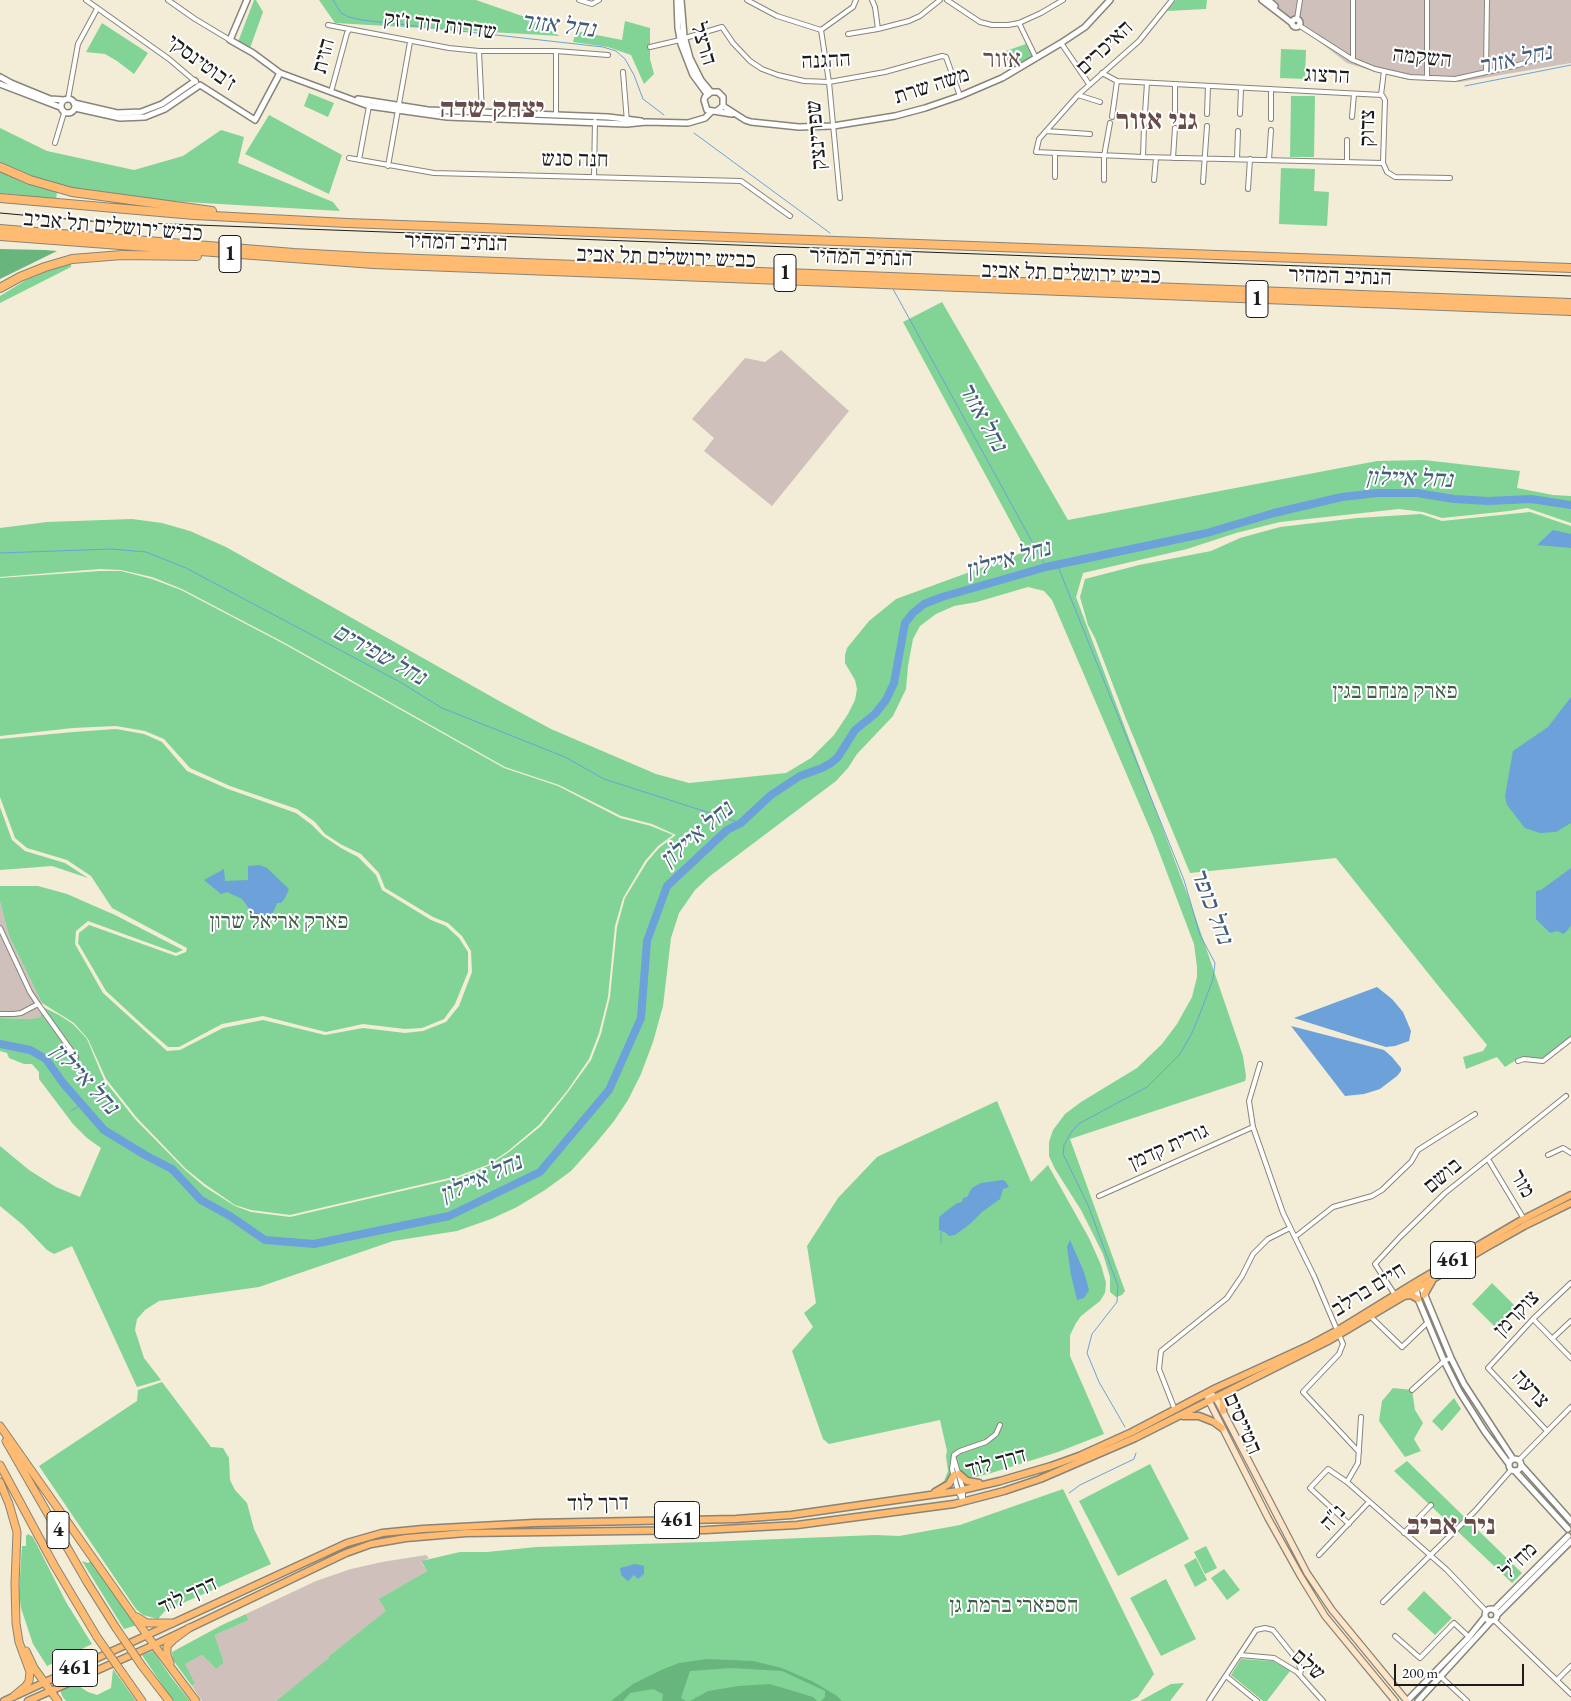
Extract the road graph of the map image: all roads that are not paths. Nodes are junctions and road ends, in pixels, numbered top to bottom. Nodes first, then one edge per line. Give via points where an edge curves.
1 (86, 0) edge
2 (168, 0) edge
3 (247, 0) edge
4 (579, 0) edge
5 (599, 0) edge
6 (677, 0) edge
7 (681, 0) edge
8 (746, 0) edge
9 (856, 0) edge
10 (872, 0) edge
11 (940, 0) edge
12 (947, 0) edge
13 (1063, 0) edge
14 (1110, 0) edge
15 (1172, 0) edge
16 (1262, 0) edge
17 (1268, 0) edge
18 (1300, 0) edge
19 (1353, 0) edge
20 (1427, 0) edge
21 (1486, 0) edge
22 (97, 9) junction
23 (1294, 21) junction
24 (1019, 23) junction
25 (328, 25) dead end
26 (1300, 26) joint
27 (878, 29) junction
28 (349, 30) junction
29 (821, 30) junction
30 (848, 34) dead end
31 (683, 39) junction
32 (230, 40) junction
33 (410, 42) junction
34 (1062, 43) junction
35 (650, 47) dead end
36 (479, 51) junction
37 (556, 51) junction
38 (608, 55) dead end
39 (1551, 56) dead end
40 (1036, 58) junction
41 (1353, 60) junction
42 (1384, 71) junction
43 (623, 72) dead end
44 (1486, 72) junction
45 (280, 73) junction
46 (1102, 73) junction
47 (0, 77) edge
48 (1427, 78) junction
49 (1117, 81) junction
50 (829, 82) junction
51 (198, 83) junction
52 (1147, 83) junction
53 (0, 84) edge
54 (1090, 84) junction
55 (1175, 84) junction
56 (1208, 86) junction
57 (1241, 88) junction
58 (1271, 89) junction
59 (331, 92) junction
60 (709, 93) junction
61 (1354, 94) junction
62 (1078, 95) junction
63 (1381, 95) junction
64 (960, 96) junction
65 (352, 98) junction
66 (66, 99) junction
67 (1100, 102) dead end
68 (74, 105) junction
69 (369, 106) junction
70 (723, 106) junction
71 (60, 107) junction
72 (398, 108) junction
73 (712, 111) junction
74 (482, 112) junction
75 (64, 113) junction
76 (1145, 113) dead end
77 (1174, 114) dead end
78 (1207, 114) dead end
79 (1240, 114) dead end
80 (556, 115) junction
81 (595, 116) junction
82 (737, 116) junction
83 (1112, 117) dead end
84 (1352, 117) dead end
85 (1271, 119) dead end
86 (627, 121) junction
87 (595, 123) junction
88 (1110, 123) dead end
89 (833, 126) junction
90 (1144, 126) dead end
91 (1207, 126) dead end
92 (1175, 128) dead end
93 (1271, 130) dead end
94 (1046, 131) junction
95 (1238, 131) dead end
96 (1090, 134) dead end
97 (1347, 140) dead end
98 (55, 143) dead end
99 (1055, 154) junction
100 (1104, 156) junction
101 (1143, 157) junction
102 (349, 158) dead end
103 (1156, 158) junction
104 (1173, 158) junction
105 (1206, 159) junction
106 (1237, 159) junction
107 (359, 160) junction
108 (1250, 160) junction
109 (1269, 160) junction
110 (1347, 162) junction
111 (1383, 163) junction
112 (388, 166) junction
113 (0, 167) edge
114 (594, 177) junction
115 (1055, 177) dead end
116 (1450, 178) dead end
117 (1104, 180) dead end
118 (1154, 180) dead end
119 (1203, 182) dead end
120 (1248, 189) dead end
121 (0, 198) edge
122 (840, 198) dead end
123 (790, 216) dead end
124 (266, 218) junction
125 (0, 228) edge
126 (0, 236) edge
127 (278, 258) junction
128 (1571, 268) edge
129 (0, 288) edge
130 (1571, 304) edge
131 (1571, 311) edge
132 (0, 928) edge
133 (38, 1004) junction
134 (0, 1014) edge
135 (1571, 1039) edge
136 (76, 1057) dead end
137 (1518, 1061) dead end
138 (1260, 1064) dead end
139 (1566, 1096) dead end
140 (1474, 1114) dead end
141 (1253, 1127) junction
142 (1571, 1153) edge
143 (1548, 1155) dead end
144 (1488, 1159) junction
145 (1571, 1195) edge
146 (1099, 1196) dead end
147 (1571, 1203) edge
148 (1527, 1221) junction
149 (1290, 1228) junction
150 (1295, 1237) junction
151 (1435, 1278) junction
152 (1571, 1283) edge
153 (1417, 1285) junction
154 (1395, 1295) junction
155 (1403, 1296) junction
156 (1421, 1297) junction
157 (1373, 1319) dead end
158 (1533, 1320) junction
159 (1571, 1321) edge
160 (1428, 1322) junction
161 (1339, 1333) junction
162 (1553, 1338) junction
163 (1330, 1340) junction
164 (1342, 1350) junction
165 (1451, 1358) junction
166 (1571, 1358) edge
167 (1444, 1361) junction
168 (1488, 1368) joint
169 (1232, 1389) junction
170 (1412, 1390) dead end
171 (1208, 1393) junction
172 (1215, 1397) junction
173 (1209, 1401) junction
174 (1571, 1407) edge
175 (1175, 1410) junction
176 (1223, 1411) junction
177 (1361, 1417) dead end
178 (1174, 1418) junction
179 (1000, 1425) dead end
180 (0, 1426) edge
181 (1222, 1428) junction
182 (1547, 1431) junction
183 (0, 1432) edge
184 (1359, 1452) junction
185 (1517, 1462) junction
186 (0, 1465) edge
187 (1512, 1468) junction
188 (957, 1475) junction
189 (0, 1482) edge
190 (1347, 1482) junction
191 (986, 1484) junction
192 (961, 1490) junction
193 (926, 1496) junction
194 (963, 1502) junction
195 (1370, 1502) junction
196 (1431, 1505) dead end
197 (1571, 1521) edge
198 (1349, 1524) junction
199 (1570, 1527) edge
200 (1404, 1532) junction
201 (1570, 1539) edge
202 (1319, 1555) dead end
203 (1431, 1556) junction
204 (1383, 1602) dead end
205 (131, 1612) junction
206 (1486, 1614) junction
207 (1494, 1616) junction
208 (16, 1623) junction
209 (172, 1623) junction
210 (189, 1628) junction
211 (146, 1635) junction
212 (1395, 1636) dead end
213 (1468, 1637) junction
214 (154, 1645) junction
215 (1240, 1655) junction
216 (1571, 1666) edge
217 (1300, 1675) junction
218 (1226, 1676) junction
219 (1440, 1676) junction
220 (1557, 1680) junction
221 (44, 1682) junction
222 (50, 1691) junction
223 (1571, 1694) edge
224 (14, 1696) junction
225 (4, 1701) edge
226 (28, 1701) edge
227 (58, 1701) edge
228 (142, 1701) edge
229 (169, 1701) edge
230 (198, 1701) edge
231 (1209, 1701) edge
232 (1257, 1701) edge
233 (1323, 1701) edge
234 (1395, 1701) edge
235 (1407, 1701) edge
236 (1418, 1701) edge
237 (1466, 1701) edge

1 - 22 street, ז'בוטינסקי
2 - 32 street
3 - 32 street
4 - 5 street via 592,4
6 - 31 street, הרצל via 678,28
7 - 31 street, הרצל
8 - 29 street via 777,16
9 - 29 street via 853,7
10 - 27 street
11 - 27 street via 909,21
12 - 24 street via 980,22 992,25
13 - 24 street
14 - 34 street, משה שרת via 1085,27
15 - 46 street, האיכרים via 1139,41
16 - 23 street
17 - 23 street
18 - 23 street
19 - 41 street
20 - 48 street
21 - 44 street
22 - 51 street, ז'בוטינסקי
22 - 66 street via 78,44
23 - 26 street via 1295,27
24 - 40 street
25 - 28 street, שדרות דוד ז'זק
26 - 41 street, השקמה
27 - 30 street
28 - 33 street, שדרות דוד ז'זק
28 - 59 street, הזית
29 - 50 street, שפרינצק
31 - 35 street, ההגנה
31 - 50 street, ההגנה via 722,27 742,53 762,68 794,80
31 - 60 street, הרצל
32 - 45 street
33 - 36 street, שדרות דוד ז'זק
33 - 72 street
34 - 40 street, משה שרת
34 - 54 street
36 - 37 street, שדרות דוד ז'זק
36 - 74 street
37 - 38 street, שדרות דוד ז'זק
37 - 80 street
39 - 44 street, השקמה
40 - 64 street, משה שרת via 1002,78
41 - 42 street, השקמה
42 - 48 street, השקמה
42 - 63 street, צדוק
43 - 86 street
44 - 48 street, השקמה via 1455,79
45 - 51 street, ז'בוטינסקי via 255,120
45 - 59 street
46 - 49 street, הרצוג
46 - 54 street, האיכרים
47 - 66 street via 50,99
49 - 52 street, הרצוג
49 - 83 street
50 - 64 street, ההגנה via 885,72 942,56 946,58
50 - 89 street, שפרינצק
51 - 68 street via 165,110 144,118 120,118
52 - 55 street, הרצוג
52 - 76 street
53 - 71 street
54 - 62 street, האיכרים
55 - 56 street, הרצוג
55 - 77 street
56 - 57 street, הרצוג
56 - 78 street
57 - 58 street, הרצוג
57 - 79 street
58 - 61 street, הרצוג
58 - 85 street, הרצוג
59 - 65 street
60 - 70 street via 721,94
60 - 73 street via 704,100
61 - 63 street, הרצוג
61 - 84 street
62 - 67 street, האיכרים
62 - 94 street, האיכרים
63 - 111 street, צדוק via 1385,100
64 - 89 street, משה שרת via 895,116
65 - 69 street
65 - 72 street
66 - 68 street
66 - 71 street
68 - 75 street via 71,113
69 - 72 street
69 - 107 street
70 - 73 street
70 - 82 street, משה שרת
71 - 75 street
72 - 74 street
72 - 87 street via 447,117
72 - 112 street
73 - 82 street, משה שרת
73 - 86 street via 702,120 688,123
74 - 80 street
75 - 98 street
80 - 81 street
81 - 86 street
81 - 87 street
82 - 89 street, משה שרת via 769,125
86 - 87 street
87 - 114 street
88 - 100 street
89 - 122 street, שפרינצק
90 - 101 street
91 - 105 street
92 - 104 street
93 - 109 street
94 - 96 street
94 - 99 street, האיכרים via 1039,139 1036,152
95 - 106 street
97 - 110 street
99 - 100 street
99 - 115 street
100 - 101 street
100 - 117 street
101 - 103 street
102 - 107 street, חנה סנש
103 - 104 street
103 - 118 street
104 - 105 street
105 - 106 street
105 - 119 street
106 - 108 street
107 - 112 street, חנה סנש
108 - 109 street
108 - 120 street
109 - 110 street
110 - 111 street
111 - 116 street via 1387,172 1395,177
112 - 114 street, חנה סנש via 434,173
113 - 124 highway via 72,192
114 - 123 street, חנה סנש via 741,181
121 - 124 highway, כביש ירושלים תל אביב / 1
124 - 128 highway, כביש ירושלים תל אביב / 1
125 - 130 highway, הנתיב המהיר / 1 via 367,257
126 - 127 highway, כביש ירושלים תל אביב / 1
127 - 129 highway via 89,257 46,266
127 - 131 highway, כביש ירושלים תל אביב / 1 via 454,268
132 - 133 street
133 - 134 street via 21,1013
133 - 136 street
135 - 137 street via 1543,1061
138 - 141 street via 1249,1101
139 - 144 street, בושם
140 - 150 street via 1418,1150 1411,1162 1382,1190 1333,1207
141 - 146 street, גורית קדמן
141 - 149 street
142 - 143 street via 1563,1148
144 - 148 street, מור
144 - 154 street, בושם via 1445,1194 1375,1264
145 - 148 main road, חיים ברלב / 461
147 - 148 main road, חיים ברלב / 461
148 - 151 main road, חיים ברלב / 461
148 - 153 main road, חיים ברלב / 461
149 - 150 street
149 - 175 street via 1268,1239 1253,1254 1227,1298 1162,1351 1159,1369
150 - 161 street
151 - 153 main road, חיים ברלב / 461
151 - 156 main road
152 - 158 street, צוקרמן
153 - 154 main road, חיים ברלב / 461
153 - 155 main road, חיים ברלב / 461
153 - 156 street
154 - 161 main road, חיים ברלב / 461
155 - 156 main road
155 - 161 main road, חיים ברלב / 461
156 - 160 street
156 - 165 street
157 - 160 street via 1402,1347
158 - 162 street
158 - 168 street, צוקרמן
159 - 162 street
160 - 167 street
161 - 163 main road, חיים ברלב / 461
161 - 164 street
161 - 171 main road, חיים ברלב / 461
162 - 166 street
163 - 164 street via 1337,1341
163 - 169 main road, חיים ברלב / 461
164 - 184 street via 1303,1392
165 - 167 street
165 - 185 street via 1476,1404
167 - 170 street
167 - 187 street via 1464,1400
168 - 182 street, צרעה
169 - 172 main road, חיים ברלב / 461
169 - 176 main road via 1224,1399
171 - 172 main road, הטייסים
171 - 173 main road, הטייסים
171 - 175 main road, דרך לוד / 461
172 - 173 main road, דרך לוד / 461
172 - 176 main road, הטייסים
173 - 178 main road, דרך לוד / 461
173 - 181 main road, הטייסים
174 - 182 street
175 - 191 main road, דרך לוד / 461 via 1079,1456
176 - 235 main road, הטייסים via 1307,1573 1332,1610
177 - 184 street, נ"ה
178 - 181 main road via 1199,1416
178 - 194 main road, דרך לוד / 461 via 1040,1479
179 - 188 street via 996,1434 986,1442 960,1450 953,1457
180 - 205 highway
181 - 234 main road, הטייסים via 1268,1518 1325,1616
182 - 185 street
183 - 229 highway, 4, bridge via 87,1582
184 - 190 street, נ"ה via 1358,1463
185 - 187 street
185 - 187 street via 1519,1469
185 - 197 street
186 - 228 highway, 4, bridge via 97,1637
187 - 199 street
187 - 203 street
188 - 191 main road via 967,1481
188 - 192 street
188 - 193 main road via 947,1486
189 - 208 highway via 18,1532
190 - 195 street
190 - 198 street via 1328,1469 1310,1488
191 - 192 main road, דרך לוד / 461
192 - 193 main road, דרך לוד / 461
192 - 194 street
193 - 209 main road, דרך לוד / 461 via 760,1518 534,1523 382,1533 347,1543
194 - 210 main road, דרך לוד / 461 via 834,1521 765,1527 466,1533 372,1544 346,1553
195 - 198 street, נ"ה
195 - 200 street
196 - 200 street
198 - 202 street, נ"ה
199 - 201 street
200 - 203 street
201 - 207 street, מח"ל
203 - 204 street
203 - 206 street
205 - 209 highway via 147,1623
205 - 211 highway
206 - 207 street
206 - 207 street via 1490,1609
206 - 213 street
207 - 219 street, מח"ל
207 - 220 street
208 - 221 highway via 28,1655
208 - 224 highway via 30,1676 26,1686
209 - 211 main road, דרך לוד / 461
210 - 214 main road, דרך לוד / 461
210 - 230 highway via 166,1650 169,1661
211 - 214 highway
211 - 221 main road, דרך לוד / 461
212 - 213 street via 1420,1658 1454,1623
213 - 235 street
214 - 222 main road, דרך לוד / 461
214 - 230 highway
215 - 217 street, שלם via 1274,1658
215 - 217 street via 1256,1630 1273,1630 1297,1660
215 - 218 street
216 - 220 street
217 - 233 street, שלם
218 - 231 street
218 - 232 street
219 - 236 street, מח"ל
219 - 237 street
220 - 223 street
221 - 222 highway
221 - 224 main road, דרך לוד / 461
222 - 226 main road, דרך לוד / 461
222 - 227 highway
224 - 225 main road, דרך לוד / 461

